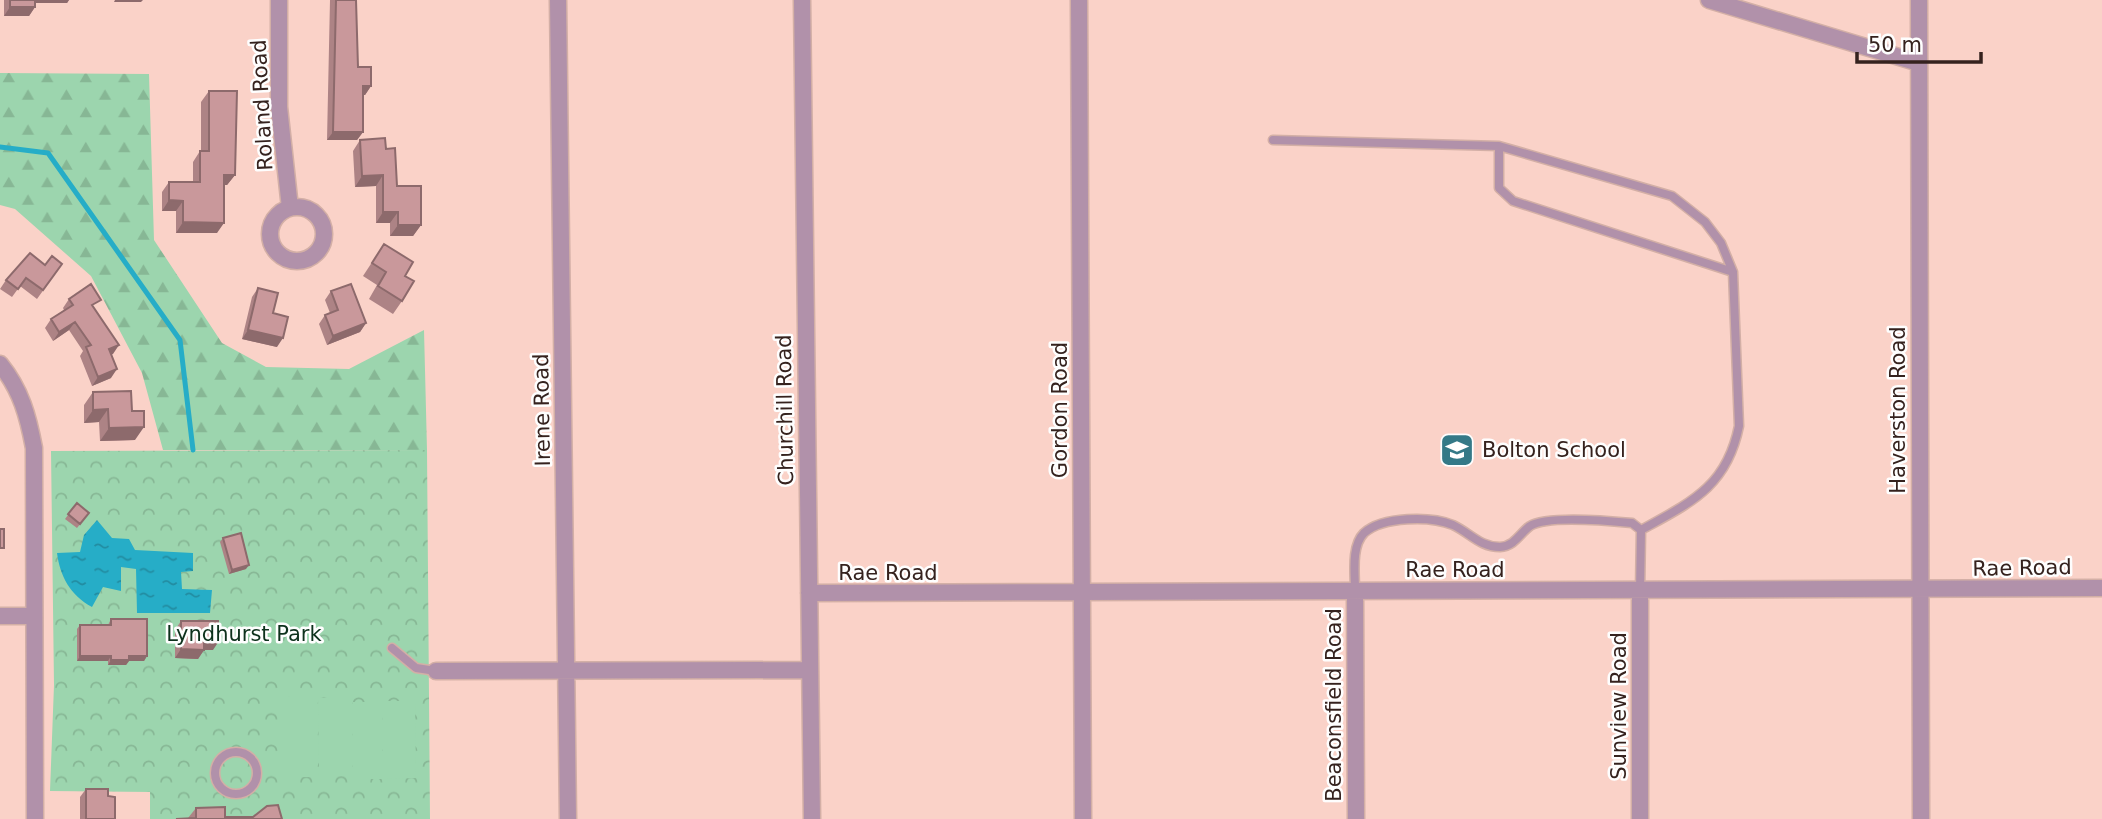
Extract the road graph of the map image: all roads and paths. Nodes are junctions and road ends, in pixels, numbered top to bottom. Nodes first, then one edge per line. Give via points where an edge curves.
1 (279, 0) edge
2 (558, 0) edge
3 (802, 0) edge
4 (1079, 0) edge
5 (1709, 0) edge
6 (1919, 0) edge
7 (1919, 63) junction
8 (1273, 141) dead end
9 (1499, 146) junction
10 (290, 208) dead end
11 (1733, 272) junction
12 (0, 364) edge
13 (1642, 530) junction
14 (2102, 588) edge
15 (1355, 590) junction
16 (1919, 590) junction
17 (1640, 592) junction
18 (808, 593) junction
19 (1082, 595) junction
20 (0, 616) edge
21 (34, 616) junction
22 (392, 648) dead end
23 (810, 670) junction
24 (436, 671) joint
25 (566, 671) junction
26 (243, 793) joint
27 (35, 819) edge
28 (568, 819) edge
29 (811, 819) edge
30 (1083, 819) edge
31 (1356, 819) edge
32 (1640, 819) edge
33 (1921, 819) edge

1 - 10 street, Roland Road via 279,107
2 - 25 street, Irene Road
3 - 18 street, Churchill Road
4 - 19 street, Gordon Road
5 - 7 street
6 - 7 street, Haverston Road
7 - 16 street, Haverston Road
8 - 9 lane
9 - 11 lane via 1672,196 1705,222 1721,243
9 - 11 lane via 1499,188 1513,201
11 - 13 lane via 1739,426 1735,448 1725,470 1706,488 1677,513
12 - 21 street via 14,381 34,448
13 - 15 lane via 1615,521 1549,522 1531,525 1503,547 1483,545 1451,524 1422,520 1383,523 1363,534 1355,552
13 - 17 lane
14 - 16 street, Rae Road
15 - 17 street, Rae Road
15 - 19 street, Rae Road
15 - 31 street, Beaconsfield Road
16 - 17 street, Rae Road
16 - 33 street, Haverston Road
17 - 32 street, Sunview Road
18 - 19 street, Rae Road
18 - 23 street, Churchill Road
19 - 30 street, Gordon Road
20 - 21 street
21 - 27 street
22 - 24 lane via 416,668
23 - 25 street
23 - 29 street, Churchill Road
24 - 25 street
25 - 28 street, Irene Road
26 - 26 lane via 257,778 255,764 239,752 225,755 214,772 218,786 229,794

